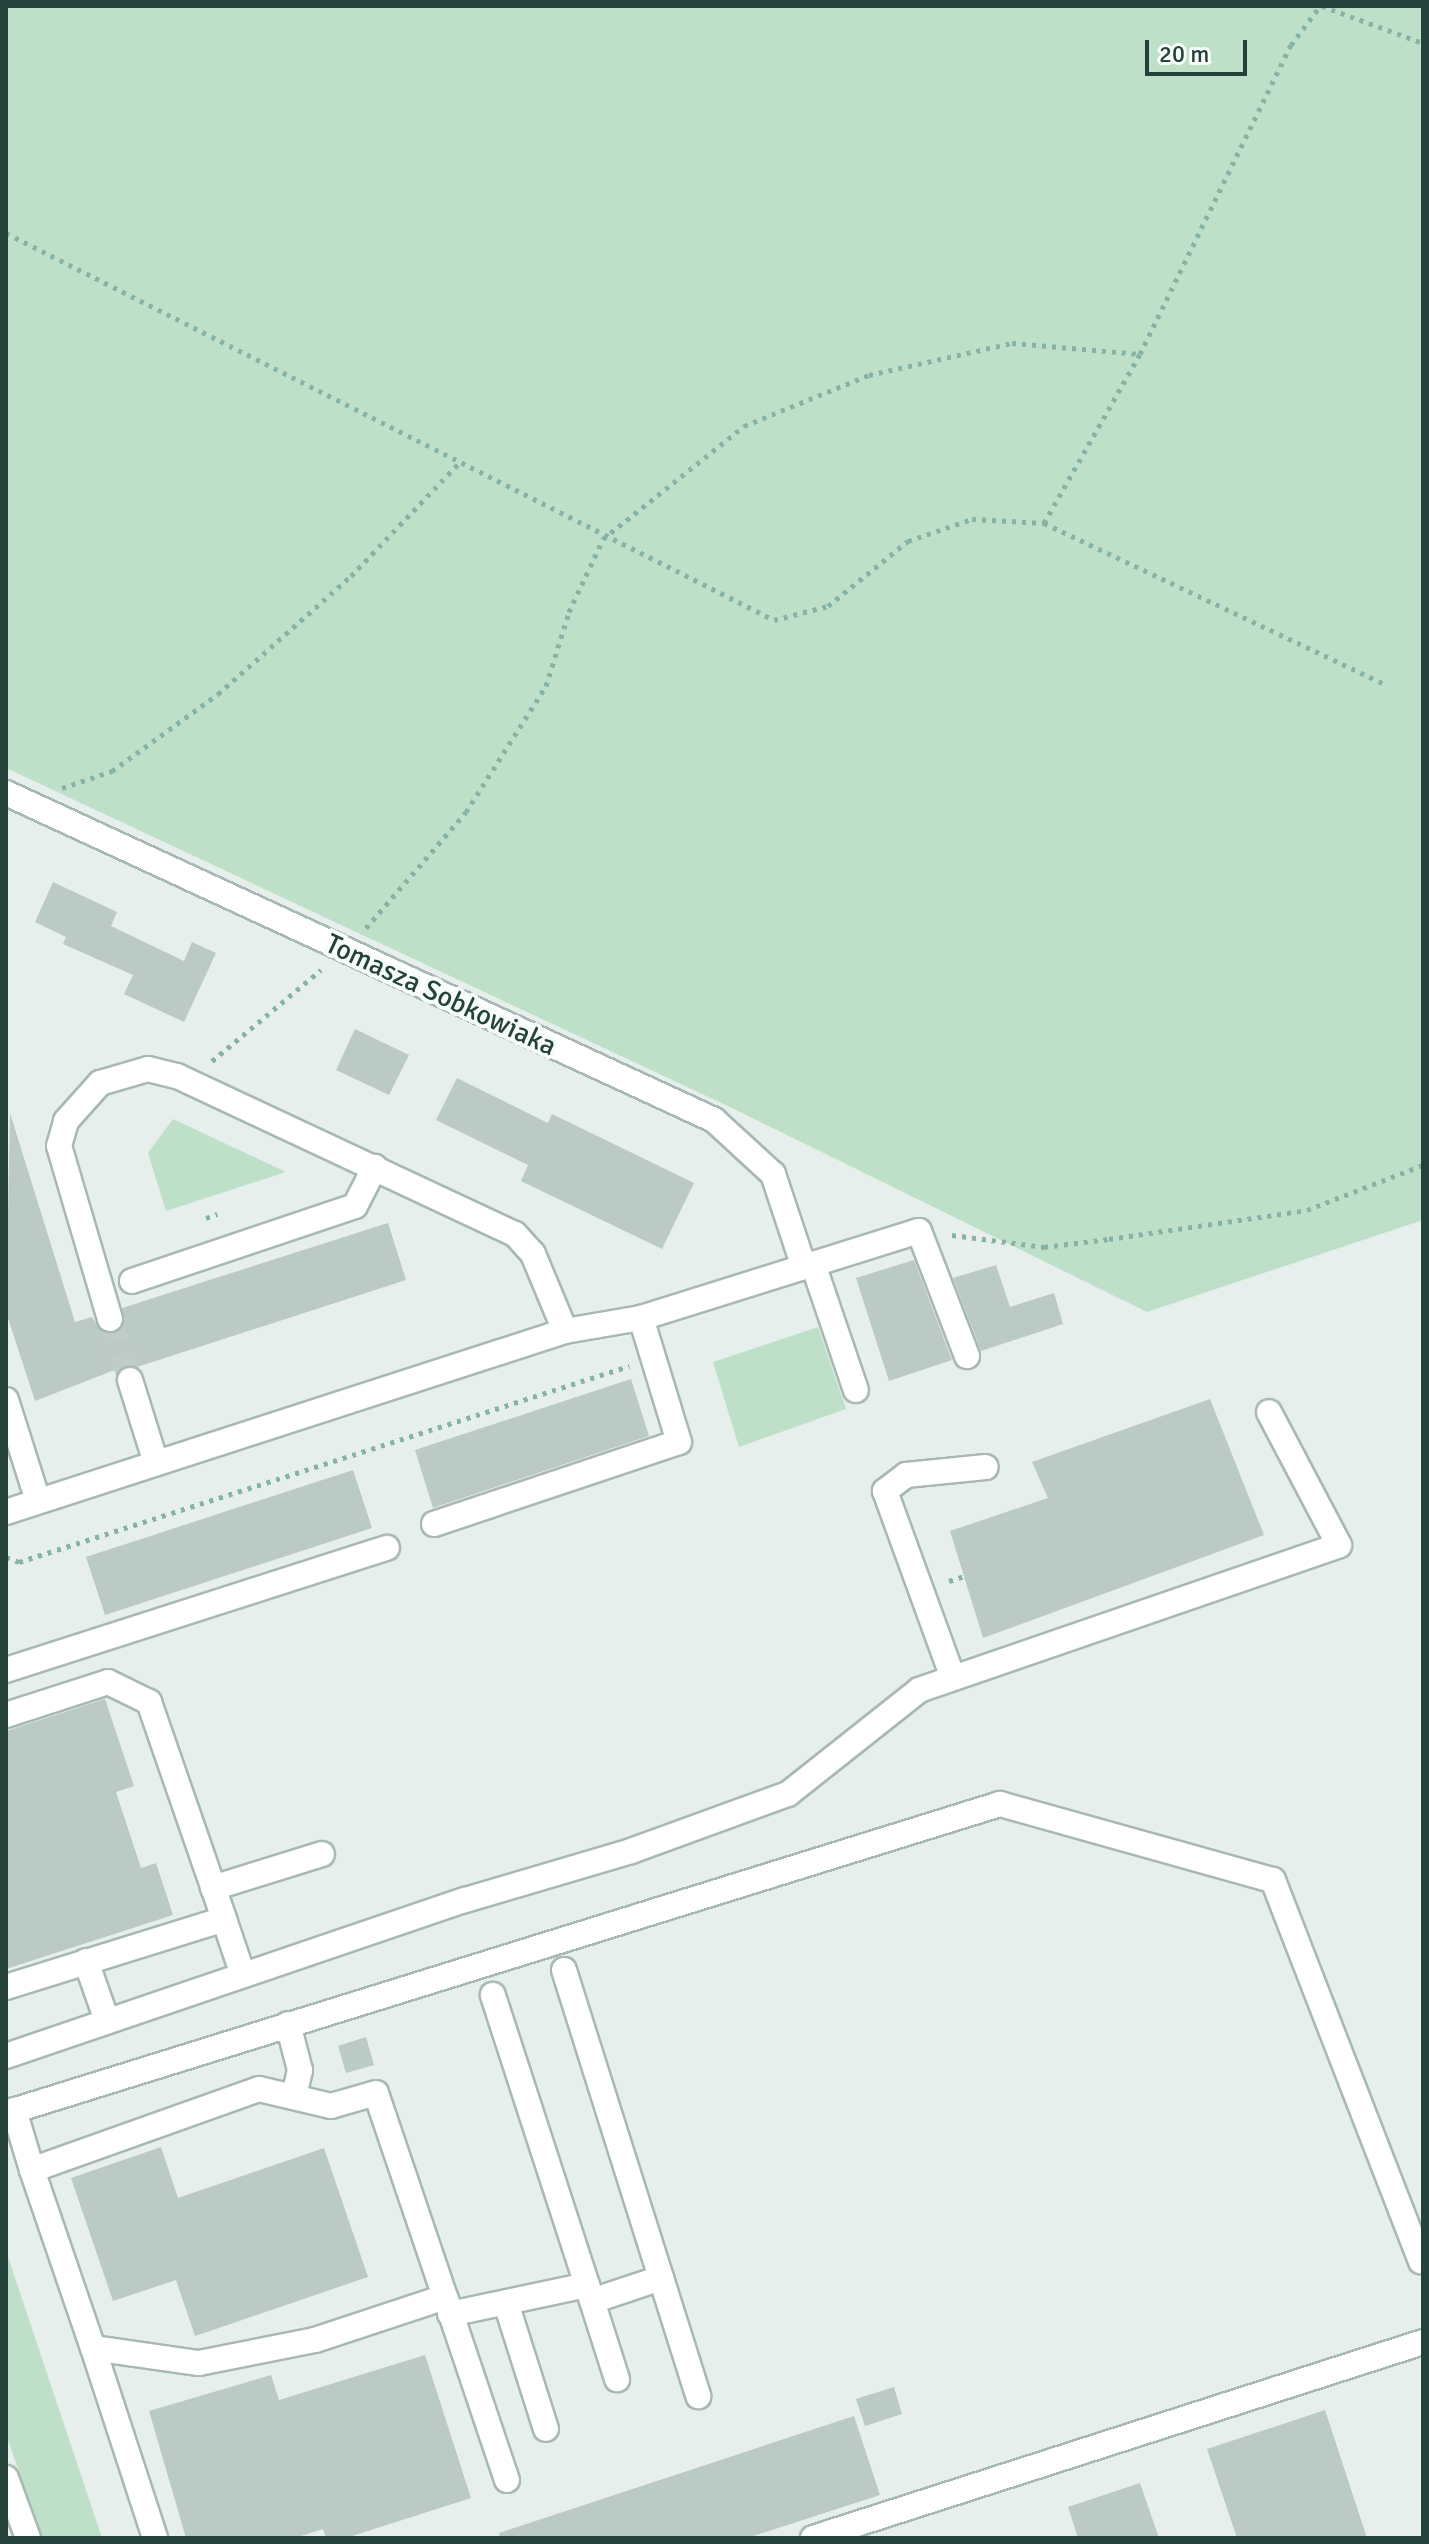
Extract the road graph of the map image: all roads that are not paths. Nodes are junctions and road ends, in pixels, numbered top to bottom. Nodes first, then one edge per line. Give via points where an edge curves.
1 (14, 796) edge
2 (375, 1167) junction
3 (809, 1266) junction
4 (132, 1281) dead end
5 (641, 1318) junction
6 (110, 1319) tunnel mouth
7 (565, 1331) junction
8 (967, 1356) dead end
9 (130, 1380) tunnel mouth
10 (856, 1390) dead end
11 (6, 1400) edge
12 (1269, 1412) dead end
13 (156, 1463) junction
14 (986, 1467) dead end
15 (38, 1501) junction
16 (6, 1512) edge
17 (434, 1524) dead end
18 (387, 1548) dead end
19 (6, 1670) edge
20 (953, 1678) junction
21 (6, 1715) edge
22 (322, 1854) dead end
23 (213, 1888) junction
24 (224, 1919) junction
25 (86, 1961) junction
26 (564, 1970) dead end
27 (243, 1975) junction
28 (6, 1987) edge
29 (493, 1995) dead end
30 (107, 2021) junction
31 (288, 2024) junction
32 (6, 2056) edge
33 (294, 2096) junction
34 (10, 2112) edge
35 (32, 2170) junction
36 (1421, 2261) edge
37 (661, 2278) junction
38 (589, 2293) junction
39 (506, 2303) junction
40 (447, 2305) junction
41 (1423, 2342) edge
42 (93, 2348) junction
43 (617, 2379) dead end
44 (698, 2396) dead end
45 (546, 2429) dead end
46 (6, 2478) edge
47 (507, 2480) dead end
48 (28, 2538) edge
49 (155, 2538) edge
50 (813, 2538) edge

1 - 3 street, Tomasza Sobkowiaka via 714,1120 773,1174
2 - 4 street via 355,1206
2 - 6 street via 192,1083 148,1069 100,1083 66,1121 59,1146
2 - 7 street via 515,1234 533,1254
3 - 5 street
3 - 8 street via 919,1231
3 - 10 street, Tomasza Sobkowiaka
5 - 7 street
5 - 17 street via 679,1442
7 - 13 street
9 - 13 street
11 - 15 street
12 - 20 street via 1339,1545
13 - 15 street
14 - 20 street via 906,1475 885,1491
15 - 16 street
18 - 19 street
20 - 27 street via 919,1690 788,1794 631,1851
21 - 23 street via 108,1682 149,1702
22 - 23 street
23 - 24 street
24 - 25 street
24 - 27 street
25 - 28 street
25 - 30 street
26 - 37 street
27 - 30 street
29 - 38 street
30 - 32 street
31 - 33 street via 300,2070
31 - 34 street
31 - 36 street via 1000,1804 1273,1880
33 - 35 street via 259,2089
33 - 40 street via 331,2106 376,2093
34 - 35 street
35 - 42 street
37 - 38 street
37 - 44 street
38 - 39 street
38 - 43 street
39 - 40 street
39 - 45 street
40 - 42 street via 315,2340 199,2363
40 - 47 street
41 - 50 street
42 - 49 street
46 - 48 street

